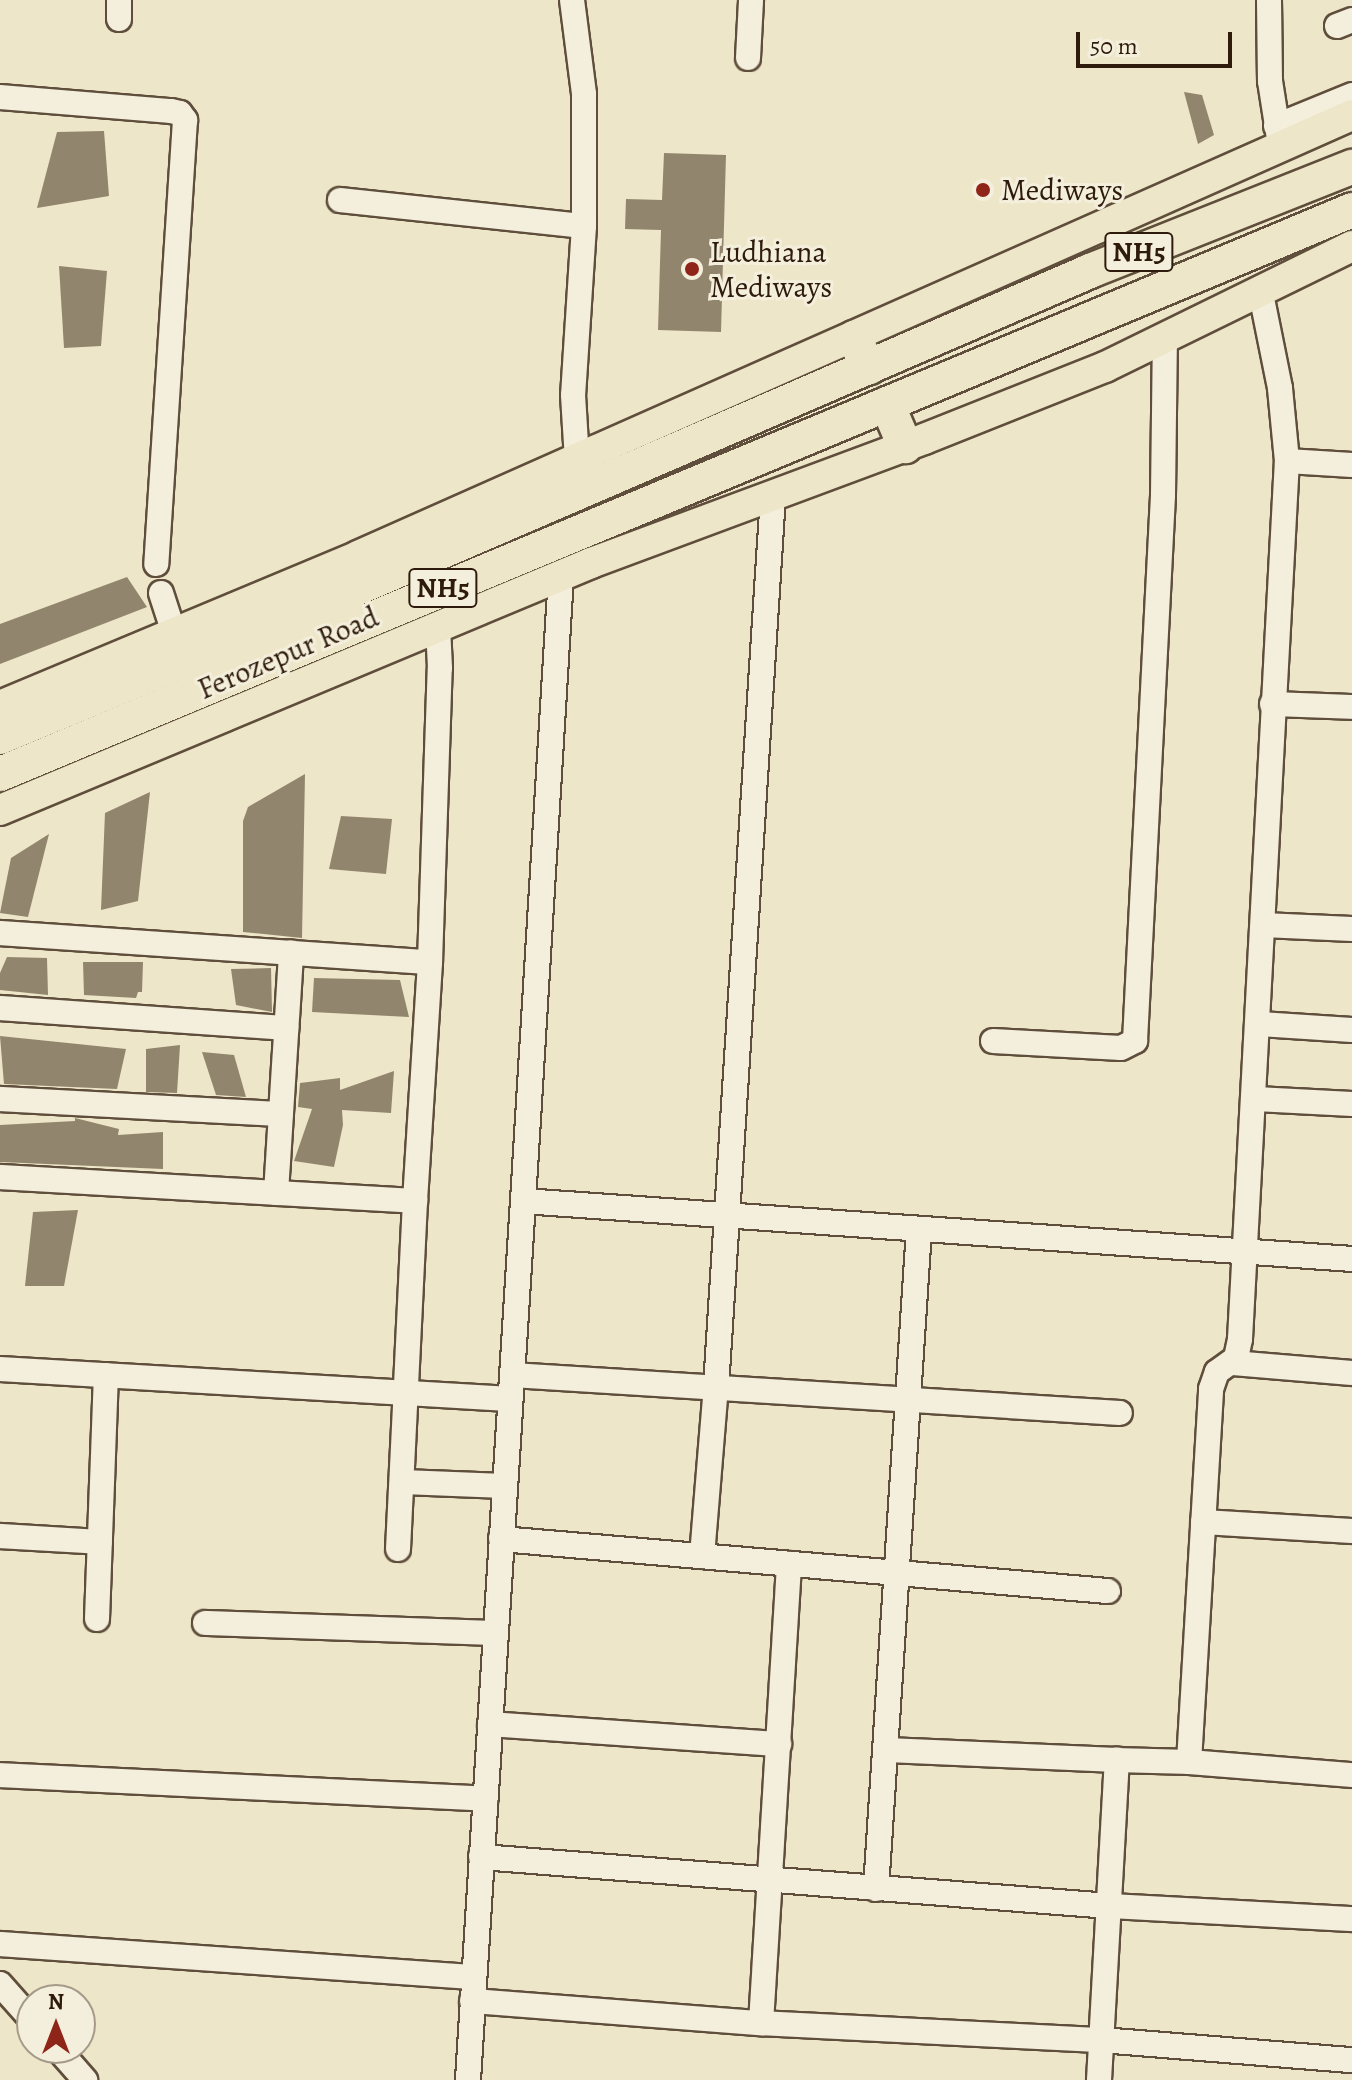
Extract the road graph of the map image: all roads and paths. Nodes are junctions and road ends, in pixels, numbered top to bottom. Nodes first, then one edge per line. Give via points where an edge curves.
1 (572, 0) edge
2 (751, 0) edge
3 (1269, 0) edge
4 (748, 58) dead end
5 (1352, 95) edge
6 (0, 97) edge
7 (1352, 115) edge
8 (1278, 136) junction
9 (1352, 167) edge
10 (340, 200) dead end
11 (1352, 210) edge
12 (584, 226) junction
13 (1352, 246) edge
14 (1260, 289) junction
15 (1165, 337) junction
16 (861, 352) junction
17 (887, 404) junction
18 (905, 446) junction
19 (577, 460) junction
20 (1287, 461) junction
21 (1352, 465) edge
22 (773, 495) junction
23 (156, 564) dead end
24 (561, 576) junction
25 (161, 593) dead end
26 (438, 627) junction
27 (174, 633) junction
28 (1272, 704) junction
29 (0, 706) edge
30 (1352, 707) edge
31 (0, 737) edge
32 (0, 774) edge
33 (0, 810) edge
34 (1263, 925) junction
35 (1352, 929) edge
36 (0, 933) edge
37 (291, 952) junction
38 (430, 962) junction
39 (0, 1008) edge
40 (1260, 1024) junction
41 (286, 1028) junction
42 (1352, 1030) edge
43 (993, 1041) dead end
44 (0, 1099) edge
45 (1256, 1099) junction
46 (1352, 1104) edge
47 (281, 1114) junction
48 (0, 1177) edge
49 (276, 1193) junction
50 (415, 1201) junction
51 (523, 1201) junction
52 (726, 1216) junction
53 (919, 1229) junction
54 (1247, 1252) junction
55 (1352, 1259) edge
56 (1233, 1363) junction
57 (0, 1369) edge
58 (1352, 1373) edge
59 (106, 1375) junction
60 (511, 1387) junction
61 (716, 1387) junction
62 (406, 1392) junction
63 (908, 1399) junction
64 (1120, 1413) dead end
65 (402, 1482) junction
66 (505, 1486) junction
67 (1203, 1522) junction
68 (1352, 1531) edge
69 (0, 1536) edge
70 (501, 1539) junction
71 (100, 1542) junction
72 (398, 1549) dead end
73 (702, 1556) junction
74 (789, 1564) junction
75 (898, 1573) junction
76 (1108, 1591) dead end
77 (97, 1619) dead end
78 (205, 1623) dead end
79 (496, 1633) junction
80 (490, 1724) junction
81 (779, 1744) junction
82 (887, 1750) junction
83 (1117, 1760) junction
84 (1189, 1762) junction
85 (0, 1775) edge
86 (1352, 1775) edge
87 (485, 1799) junction
88 (481, 1857) junction
89 (772, 1880) junction
90 (876, 1889) junction
91 (1109, 1906) junction
92 (1352, 1919) edge
93 (0, 1944) edge
94 (0, 1984) edge
95 (473, 1989) junction
96 (16, 2002) edge
97 (761, 2023) junction
98 (1101, 2040) junction
99 (1352, 2060) edge
100 (71, 2064) edge
101 (85, 2080) edge
102 (468, 2080) edge
103 (1099, 2080) edge

1 - 12 street via 584,94
2 - 4 street
3 - 8 street via 1270,81
5 - 8 street
6 - 23 street via 171,111 185,120
7 - 8 main road
8 - 16 main road
9 - 16 highway, NH5 via 1090,271
10 - 12 street
11 - 17 highway, NH5
12 - 19 street via 573,395
13 - 14 main road
14 - 15 main road
14 - 20 street via 1280,388
15 - 18 main road via 1105,367
15 - 43 street via 1163,495 1135,1041 1121,1048
16 - 19 main road
16 - 31 highway, Ferozepur Road / NH5 via 311,608
17 - 18 highway
17 - 32 highway, Ferozepur Road / NH5
18 - 22 main road
19 - 27 main road
20 - 21 street
20 - 28 street
22 - 24 main road
22 - 52 street
24 - 26 main road
24 - 51 street
25 - 27 street
26 - 33 main road
26 - 38 street
27 - 29 main road
28 - 30 street
28 - 34 street
34 - 35 street
34 - 40 street
36 - 37 street
37 - 38 street
37 - 41 street
38 - 50 street
39 - 41 street
40 - 42 street
40 - 45 street
41 - 47 street
44 - 47 street
45 - 46 street
45 - 54 street
47 - 49 street
48 - 49 street
49 - 50 street
50 - 62 street
51 - 52 street
51 - 60 street
52 - 53 street
52 - 61 street
53 - 54 street
53 - 63 street
54 - 55 street
54 - 56 street
56 - 58 street
56 - 67 street via 1213,1379
57 - 59 street
59 - 62 street
59 - 71 street
60 - 61 street
60 - 62 street
60 - 66 street
61 - 63 street
61 - 73 street
62 - 65 street
63 - 64 street
63 - 75 street
65 - 66 street
65 - 72 street
66 - 70 street
67 - 68 street
67 - 84 street
69 - 71 street
70 - 73 street
70 - 79 street
71 - 77 street
73 - 74 street
74 - 75 street
74 - 81 street
75 - 76 street
75 - 82 street
78 - 79 street
79 - 80 street
80 - 81 street
80 - 87 street
81 - 89 street
82 - 83 street
82 - 90 street
83 - 84 street
83 - 91 street
84 - 86 street
85 - 87 street
87 - 88 street
88 - 89 street
88 - 95 street
89 - 90 street
89 - 97 street
90 - 91 street
91 - 92 street
91 - 98 street
93 - 95 street
94 - 96 street
95 - 97 street
95 - 102 street
97 - 98 street
98 - 99 street
98 - 103 street
100 - 101 street

